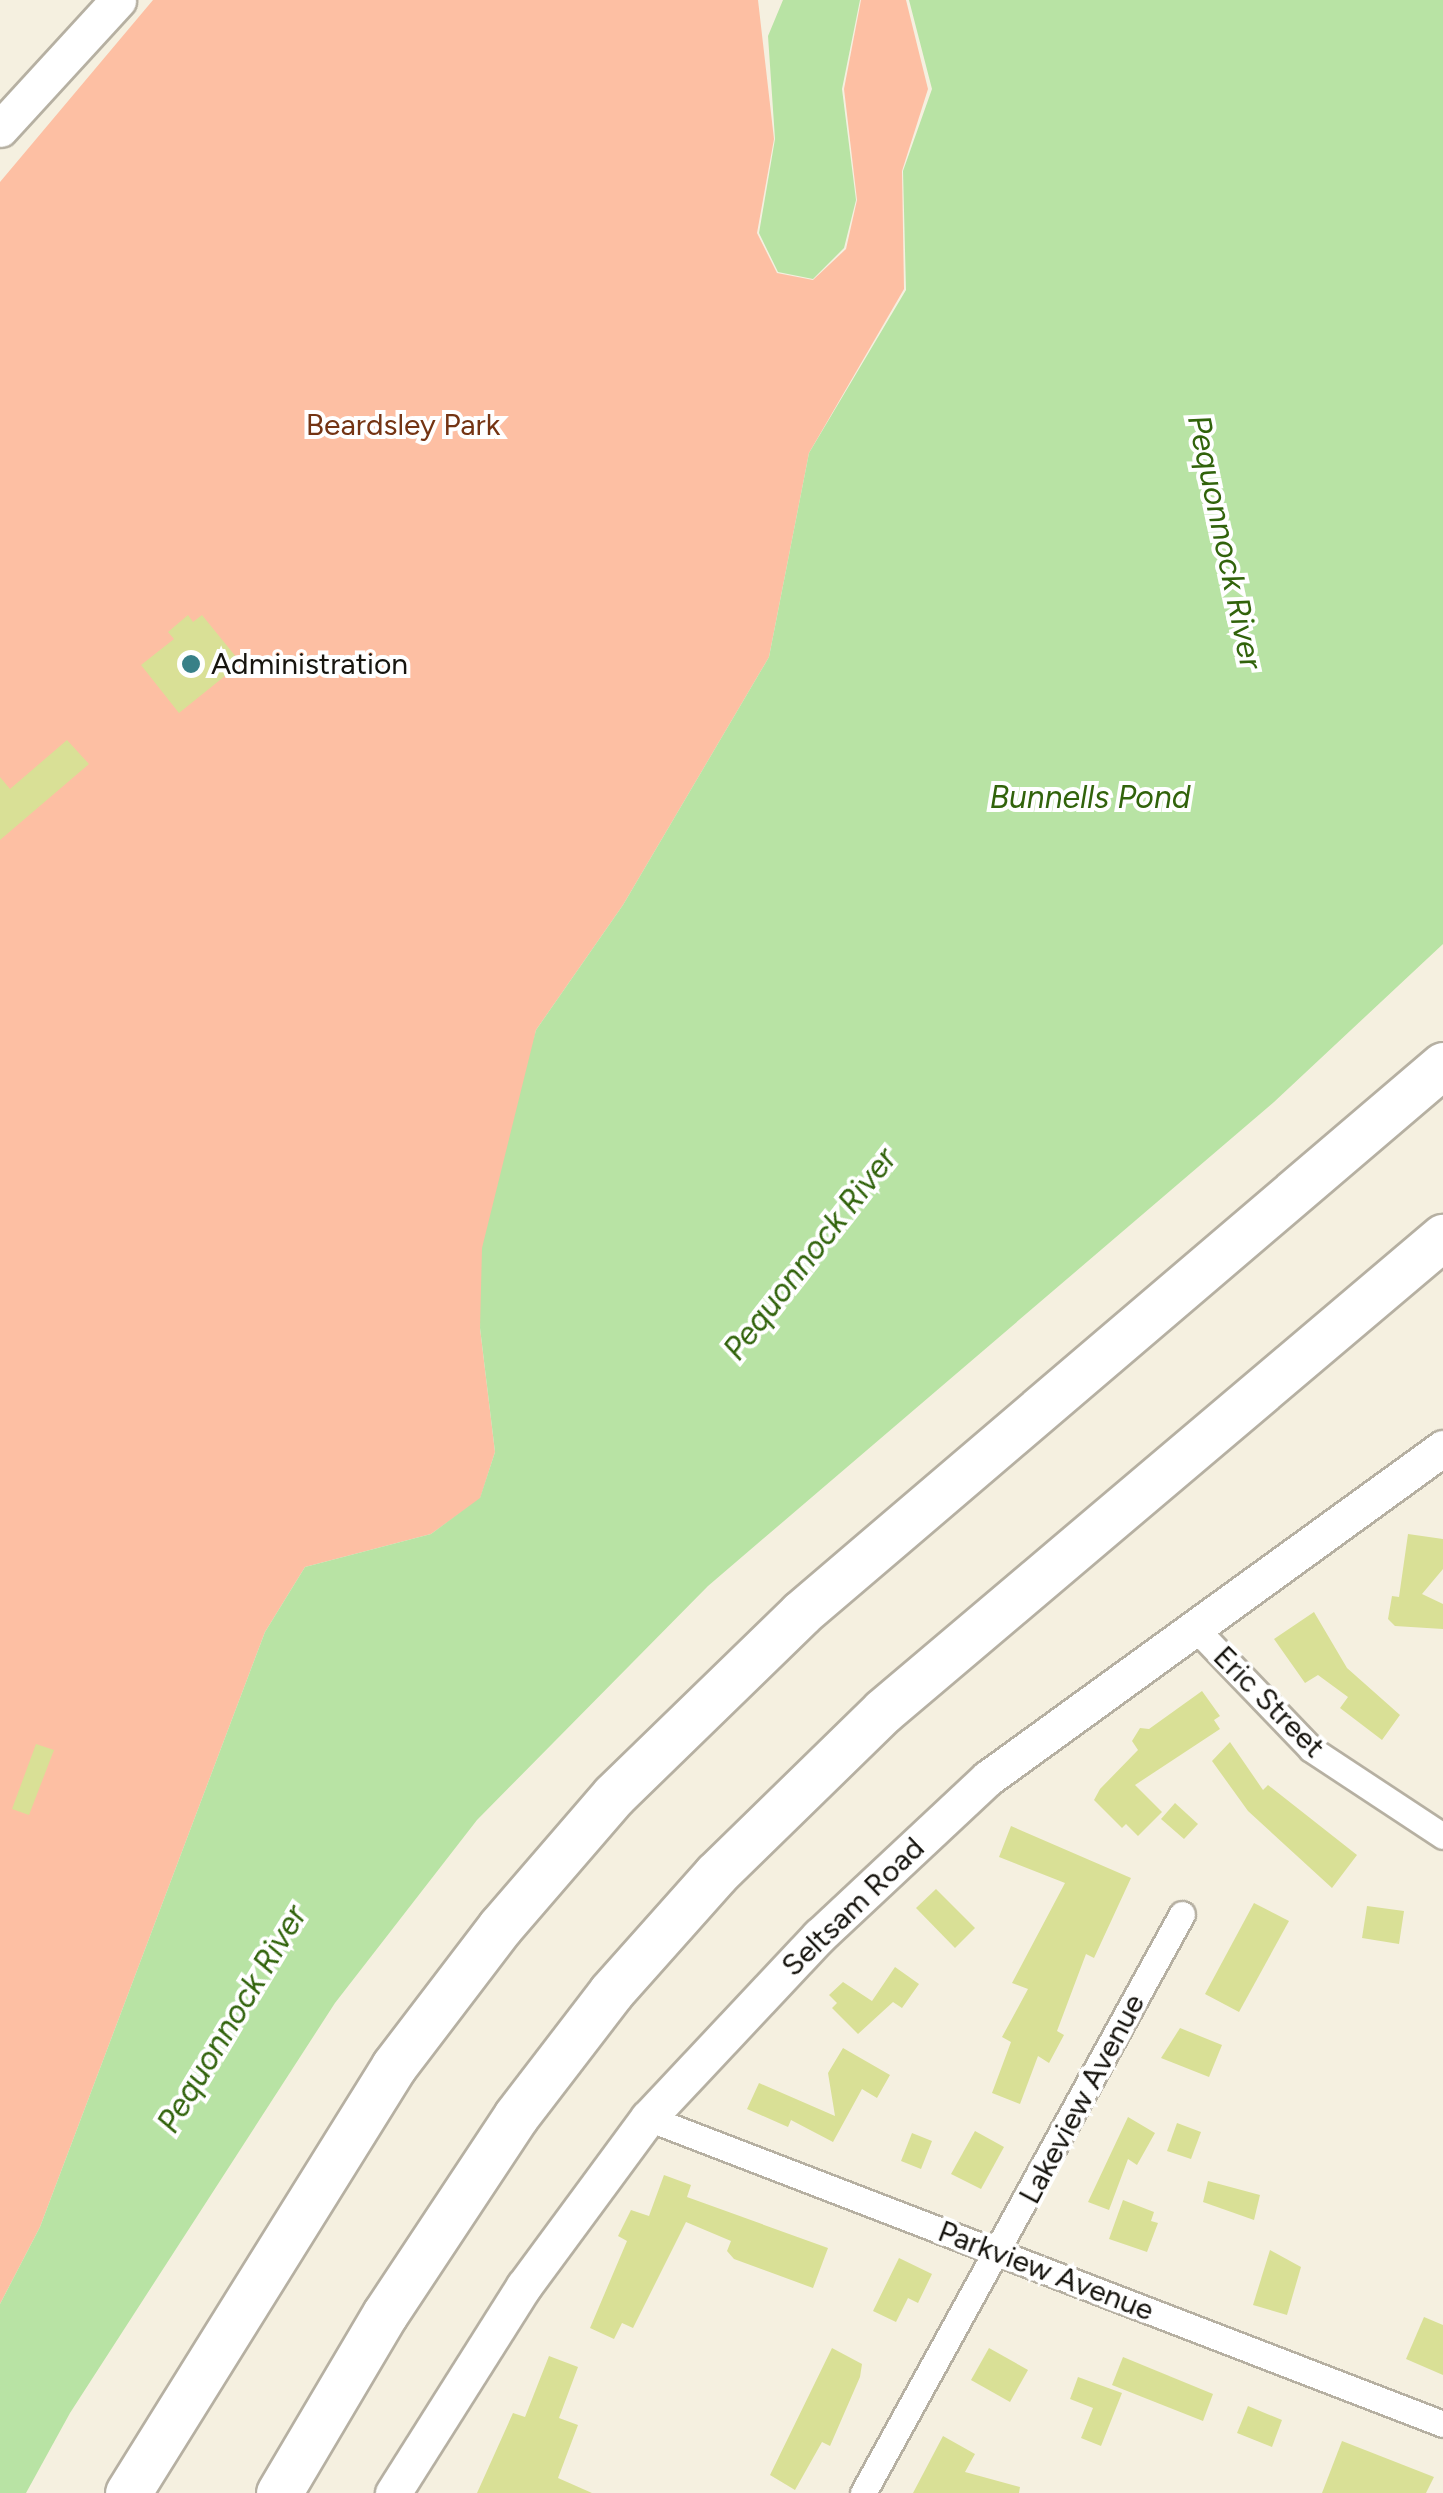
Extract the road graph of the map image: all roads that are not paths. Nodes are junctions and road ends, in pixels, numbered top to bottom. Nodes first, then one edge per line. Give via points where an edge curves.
1 (118, 0) edge
2 (0, 129) edge
3 (1436, 1070) edge
4 (1443, 1236) edge
5 (1443, 1448) edge
6 (1198, 1631) junction
7 (1443, 1836) edge
8 (1182, 1914) dead end
9 (648, 2118) junction
10 (997, 2252) junction
11 (1443, 2424) edge
12 (128, 2493) edge
13 (279, 2493) edge
14 (393, 2493) edge
15 (863, 2493) edge

1 - 2 main road
3 - 12 highway via 801,1613 614,1795 500,1927 394,2066
4 - 13 highway via 883,1710 716,1874 516,2116
5 - 6 main road, Seltsam Road
6 - 7 street, Eric Street via 1312,1748
6 - 9 main road, Seltsam Road via 988,1778 818,1936
8 - 10 street, Lakeview Avenue
9 - 10 street, Parkview Avenue
9 - 14 main road, Seltsam Road via 524,2286
10 - 11 street, Parkview Avenue
10 - 15 street, Lakeview Avenue

